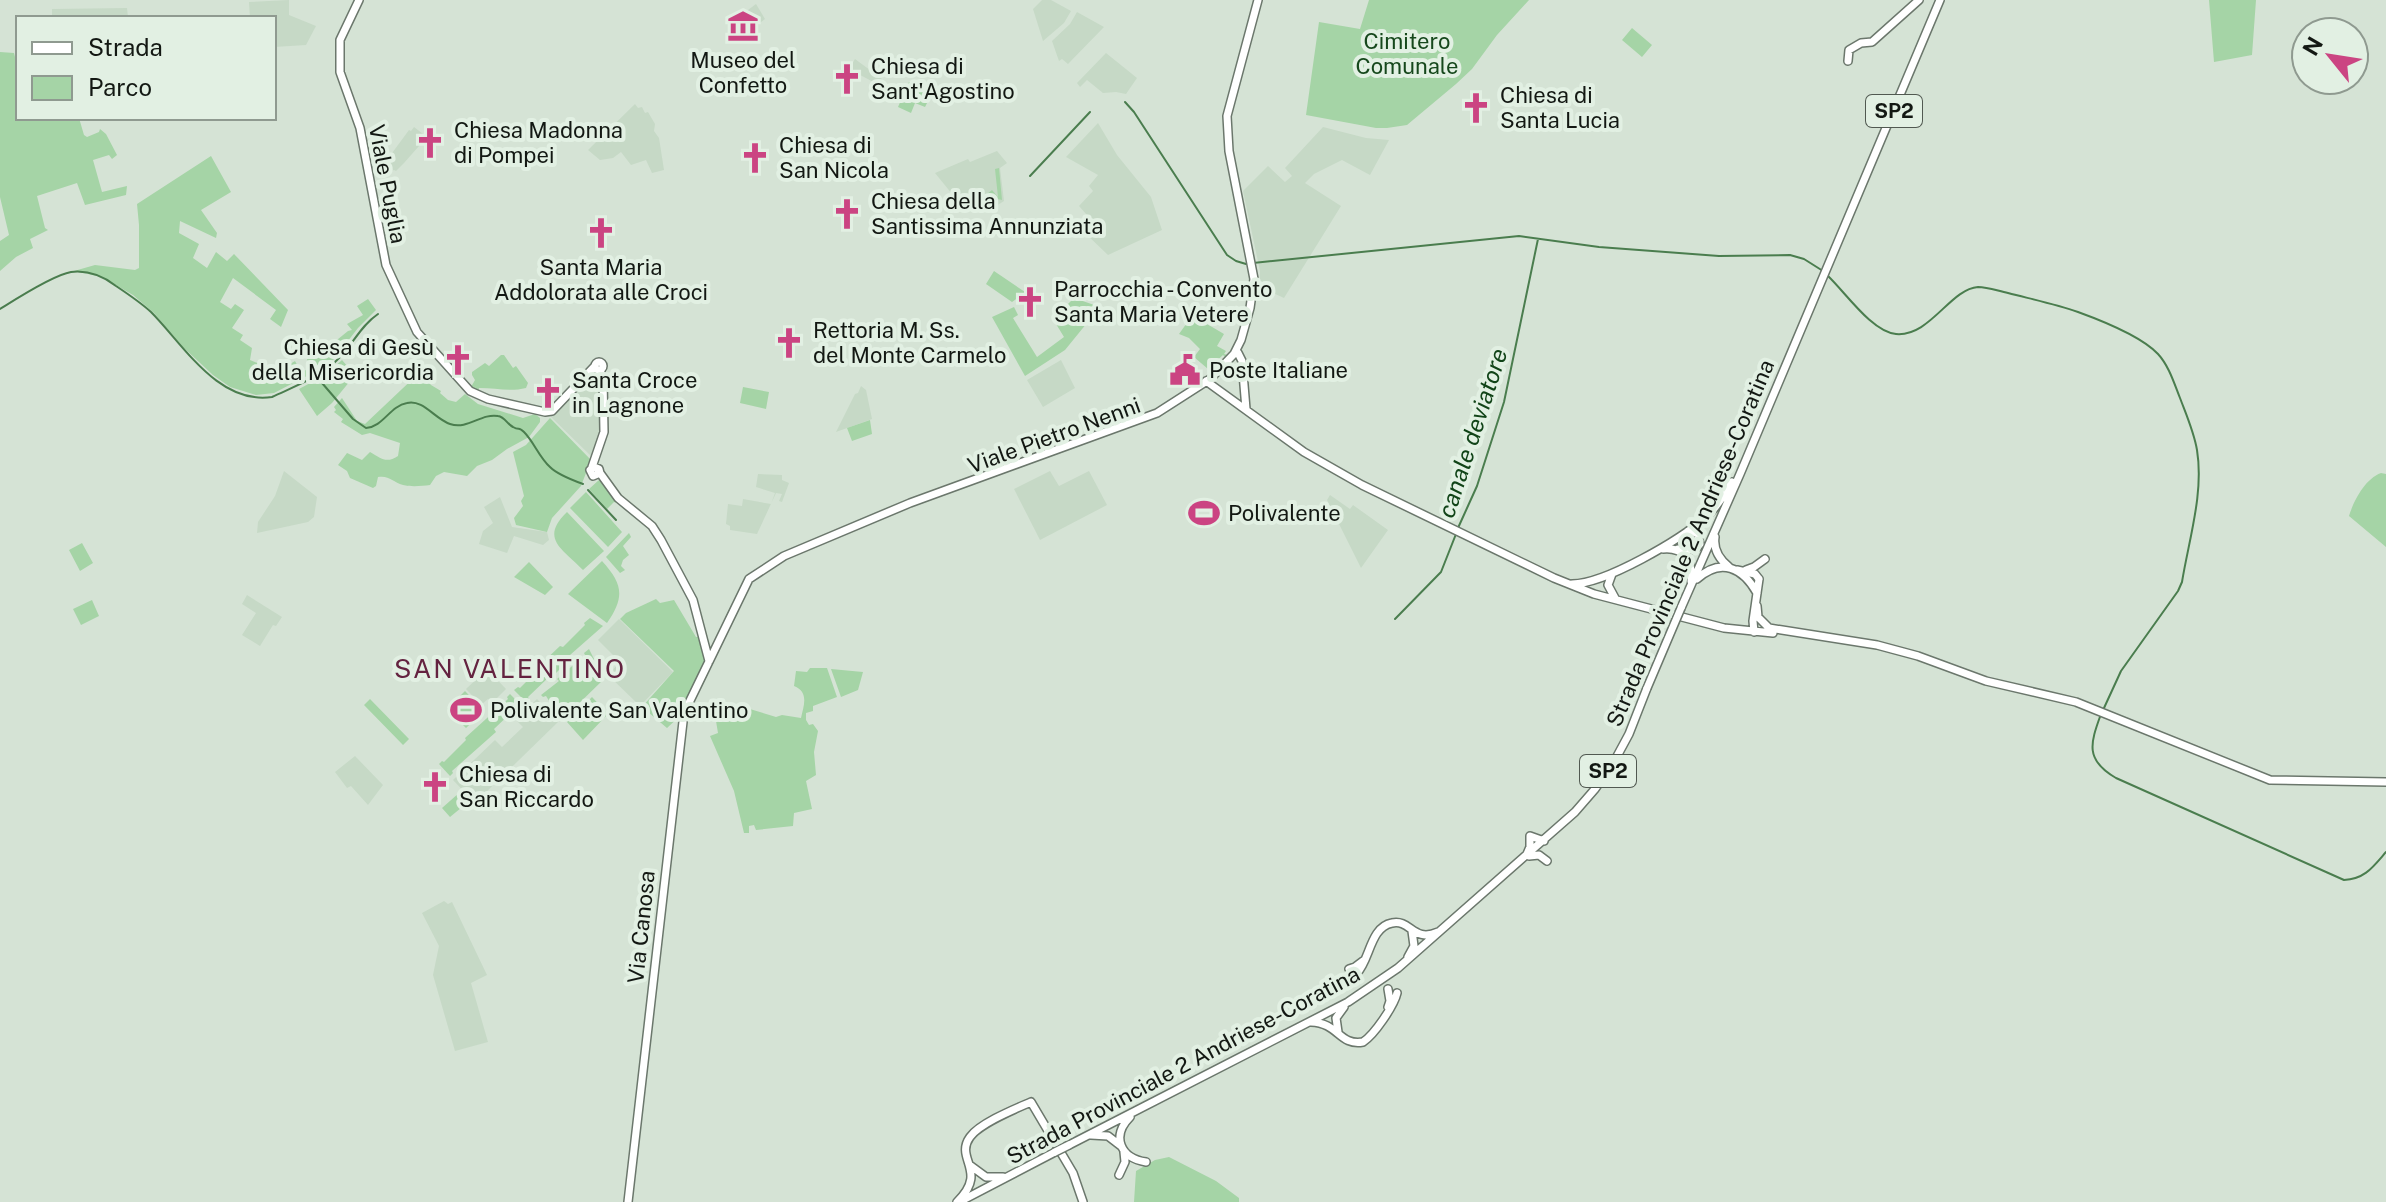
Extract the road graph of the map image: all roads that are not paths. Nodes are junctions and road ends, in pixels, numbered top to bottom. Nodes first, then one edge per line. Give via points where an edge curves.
1 (359, 0) edge
2 (1260, 0) edge
3 (1919, 0) edge
4 (1938, 0) edge
5 (1851, 48) junction
6 (1858, 54) dead end
7 (1848, 61) dead end
8 (1253, 263) junction
9 (1238, 353) junction
10 (1207, 382) junction
11 (1246, 409) junction
12 (1746, 460) junction
13 (1720, 519) junction
14 (1688, 531) junction
15 (1678, 549) junction
16 (1657, 550) junction
17 (1765, 559) dead end
18 (1739, 571) junction
19 (1612, 574) junction
20 (749, 579) joint
21 (1597, 579) junction
22 (1567, 584) junction
23 (1690, 587) junction
24 (1757, 593) junction
25 (1594, 594) junction
26 (1615, 599) junction
27 (1757, 612) junction
28 (1730, 629) junction
29 (1754, 632) junction
30 (1800, 634) junction
31 (709, 661) junction
32 (2386, 782) edge
33 (1545, 840) junction
34 (1525, 858) junction
35 (1443, 930) junction
36 (1412, 931) junction
37 (1405, 962) junction
38 (1362, 964) junction
39 (1349, 969) dead end
40 (1366, 977) dead end
41 (1388, 989) dead end
42 (1404, 997) dead end
43 (1392, 1001) junction
44 (1348, 1002) junction
45 (1309, 1022) junction
46 (1338, 1032) junction
47 (1134, 1112) junction
48 (1089, 1135) junction
49 (1122, 1148) junction
50 (1128, 1160) junction
51 (968, 1161) junction
52 (1146, 1162) dead end
53 (1012, 1175) junction
54 (1119, 1175) dead end
55 (628, 1202) edge
56 (958, 1202) edge
57 (1083, 1202) edge

1 - 31 main road, Viale Puglia via 339,44 340,72 360,128 386,265 414,327 475,394 547,412 597,369 603,378 604,432 597,469 661,540 693,600
2 - 8 main road via 1227,116 1229,151
3 - 5 main road via 1872,42
4 - 12 main road, Strada Provinciale 2 Andriese-Coratina / SP2
5 - 6 main road
5 - 7 main road
8 - 9 main road via 1256,294
8 - 10 main road via 1253,294 1239,346
9 - 10 main road
9 - 11 main road
10 - 11 main road
10 - 20 main road, Viale Pietro Nenni via 1157,417 904,507
11 - 22 main road via 1304,452 1362,485
12 - 13 main road, Strada Provinciale 2 Andriese-Coratina / SP2
12 - 14 main road via 1718,503
13 - 18 main road via 1716,551
13 - 23 main road, Strada Provinciale 2 Andriese-Coratina / SP2
14 - 15 main road via 1697,533 1700,544
14 - 16 main road
15 - 16 main road
15 - 23 main road via 1692,568
16 - 19 main road
17 - 18 main road
18 - 23 main road via 1712,568
18 - 24 main road
18 - 24 main road via 1759,579
19 - 21 main road
19 - 25 main road
19 - 26 main road via 1609,588
20 - 31 main road, Via Canosa
21 - 22 main road
21 - 25 main road
22 - 25 main road
23 - 33 main road, Strada Provinciale 2 Andriese-Coratina / SP2, bridge via 1629,734 1585,801
24 - 27 main road
25 - 26 main road
26 - 28 main road
27 - 28 main road via 1746,625
27 - 29 main road
27 - 30 main road via 1769,628
28 - 29 main road
29 - 30 main road
30 - 32 main road via 1877,645 1986,681 2060,697 2270,780
31 - 55 main road, Via Canosa via 684,713
33 - 34 main road, Strada Provinciale 2 Andriese-Coratina / SP2
33 - 34 main road via 1530,836
33 - 34 main road via 1547,861 1539,855
34 - 35 main road, Strada Provinciale 2 Andriese-Coratina / SP2
35 - 36 main road via 1426,936
35 - 37 main road, Strada Provinciale 2 Andriese-Coratina / SP2
36 - 37 main road via 1414,946
36 - 38 main road via 1401,923 1384,926
37 - 44 main road, Strada Provinciale 2 Andriese-Coratina / SP2
38 - 39 main road
38 - 40 main road
41 - 43 main road
42 - 43 main road
43 - 46 main road via 1363,1042 1348,1042
44 - 45 main road, Strada Provinciale 2 Andriese-Coratina / SP2
44 - 46 main road via 1336,1018
45 - 46 main road
45 - 47 main road, Strada Provinciale 2 Andriese-Coratina / SP2
47 - 48 main road, Strada Provinciale 2 Andriese-Coratina / SP2
47 - 49 main road via 1121,1128
48 - 49 main road via 1108,1136
48 - 53 main road, Strada Provinciale 2 Andriese-Coratina / SP2, bridge
49 - 50 main road
50 - 52 main road
50 - 54 main road
51 - 53 main road via 986,1177
51 - 56 main road via 971,1182
51 - 57 main road via 966,1146 972,1135 1031,1102 1069,1165
53 - 56 main road, Strada Provinciale 2 Andriese-Coratina / SP2

